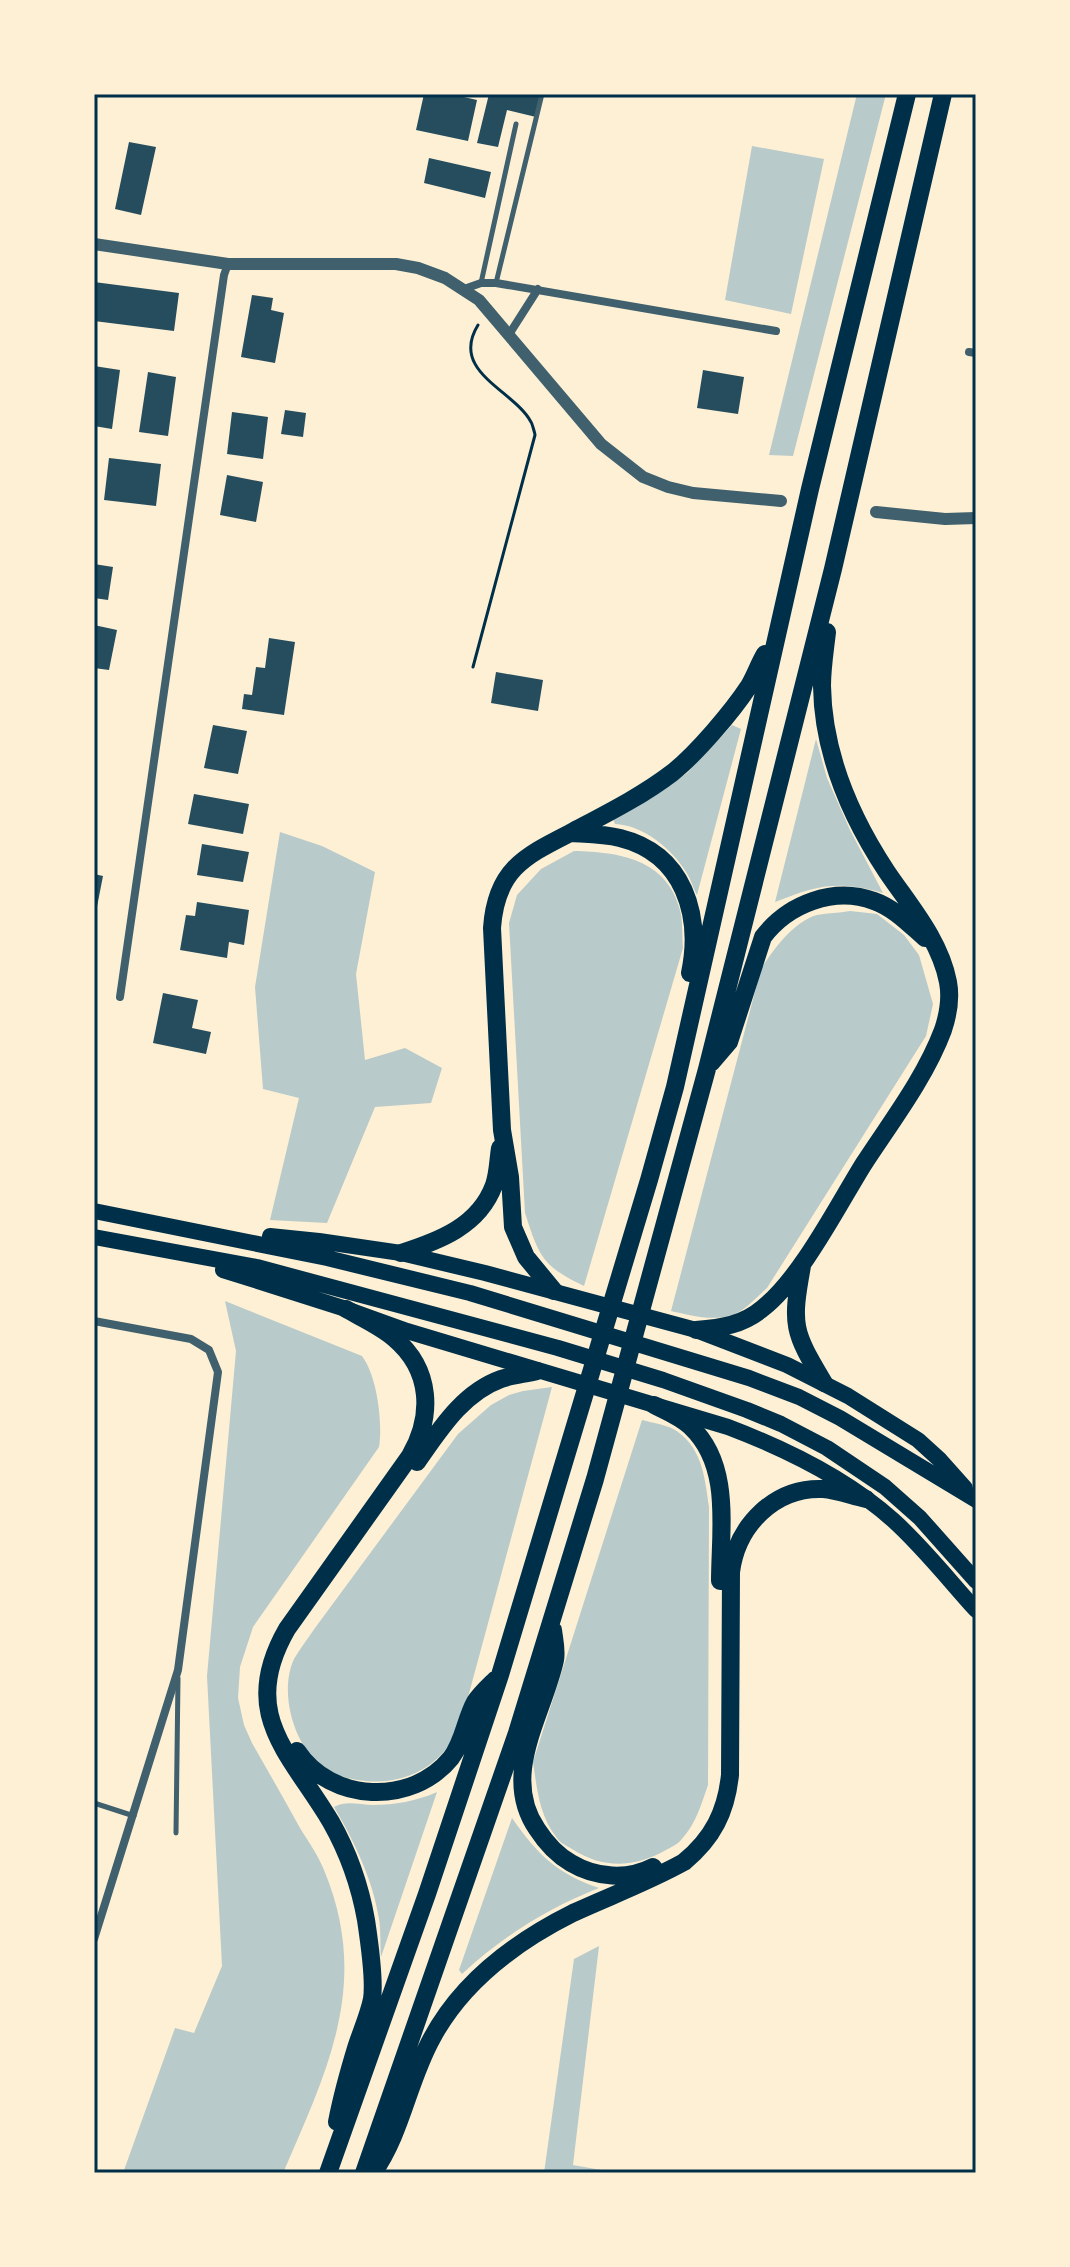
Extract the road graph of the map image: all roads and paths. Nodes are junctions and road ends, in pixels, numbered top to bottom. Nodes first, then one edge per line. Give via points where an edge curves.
1 (542, 94) edge
2 (907, 94) edge
3 (943, 94) edge
4 (516, 124) dead end
5 (94, 244) edge
6 (228, 264) junction
7 (481, 283) junction
8 (496, 283) junction
9 (464, 289) junction
10 (538, 289) junction
11 (490, 314) junction
12 (776, 331) dead end
13 (508, 336) junction
14 (810, 489) junction
15 (781, 501) dead end
16 (876, 512) dead end
17 (976, 518) edge
18 (833, 569) junction
19 (473, 667) dead end
20 (570, 833) junction
21 (936, 948) junction
22 (120, 997) dead end
23 (707, 1069) junction
24 (675, 1087) junction
25 (502, 1130) junction
26 (94, 1211) edge
27 (185, 1229) junction
28 (94, 1237) edge
29 (125, 1243) junction
30 (401, 1253) junction
31 (802, 1263) junction
32 (554, 1291) junction
33 (346, 1309) junction
34 (94, 1321) edge
35 (696, 1330) junction
36 (537, 1371) junction
37 (824, 1383) junction
38 (654, 1405) junction
39 (866, 1499) junction
40 (974, 1499) edge
41 (976, 1581) edge
42 (976, 1610) edge
43 (552, 1618) junction
44 (178, 1670) junction
45 (500, 1675) junction
46 (94, 1803) edge
47 (134, 1816) junction
48 (176, 1833) dead end
49 (94, 1939) edge
50 (327, 2173) edge
51 (364, 2173) edge
52 (373, 2173) edge

1 - 8 lane
2 - 14 highway
3 - 18 highway
4 - 7 lane
5 - 6 street
6 - 9 street via 396,264
6 - 22 street
7 - 8 street
7 - 9 street
8 - 10 street
9 - 11 street
10 - 12 street
10 - 13 street
11 - 13 street
11 - 19 path via 477,326 470,350 477,367 532,423 535,435
13 - 15 street via 601,444 643,477 693,493
14 - 20 highway via 766,651 749,686 672,773
14 - 24 highway
16 - 17 street
18 - 21 highway via 822,686 836,773 864,835
18 - 23 highway
20 - 24 highway via 618,838 644,847 671,871 689,900 694,920 692,964
20 - 25 highway via 521,862 496,900 492,928
21 - 23 highway via 876,901 839,896 798,907 763,937 729,1042
21 - 31 highway via 949,984 948,1014 929,1061
23 - 43 highway
24 - 45 highway
25 - 30 highway via 496,1176 480,1209 448,1235
25 - 32 highway via 515,1235
26 - 27 main road
27 - 30 main road
27 - 40 main road via 470,1293 749,1378 840,1418
28 - 29 main road
29 - 33 main road
29 - 41 main road via 257,1267 558,1348 765,1417 827,1448 893,1493
30 - 32 main road
31 - 35 highway via 755,1315 726,1328
31 - 37 highway via 797,1334
32 - 35 main road
33 - 36 main road
33 - 50 highway via 402,1346 421,1377 426,1407 423,1431 410,1456 287,1629 268,1683 273,1729 345,1850 367,1928 372,2000 344,2087
34 - 44 street via 191,1339 209,1350 218,1372
35 - 37 main road
36 - 38 main road
36 - 45 highway via 492,1383 441,1429 290,1646 279,1683 281,1712 301,1756 325,1779 361,1791 396,1790 428,1778 449,1760 475,1701
37 - 40 main road via 918,1440
38 - 39 main road via 779,1448
38 - 43 highway via 697,1433 719,1480 719,1775 714,1804 701,1829 679,1852 648,1870 617,1875 581,1868 550,1846 528,1812 523,1765 556,1657
39 - 42 main road via 913,1539
39 - 52 highway via 829,1490 802,1491 768,1506 752,1521 732,1560 730,1775 714,1830 684,1862 548,1927 474,1983 428,2044
43 - 51 highway
44 - 47 street
44 - 48 lane
45 - 50 highway
46 - 47 lane
47 - 49 street

